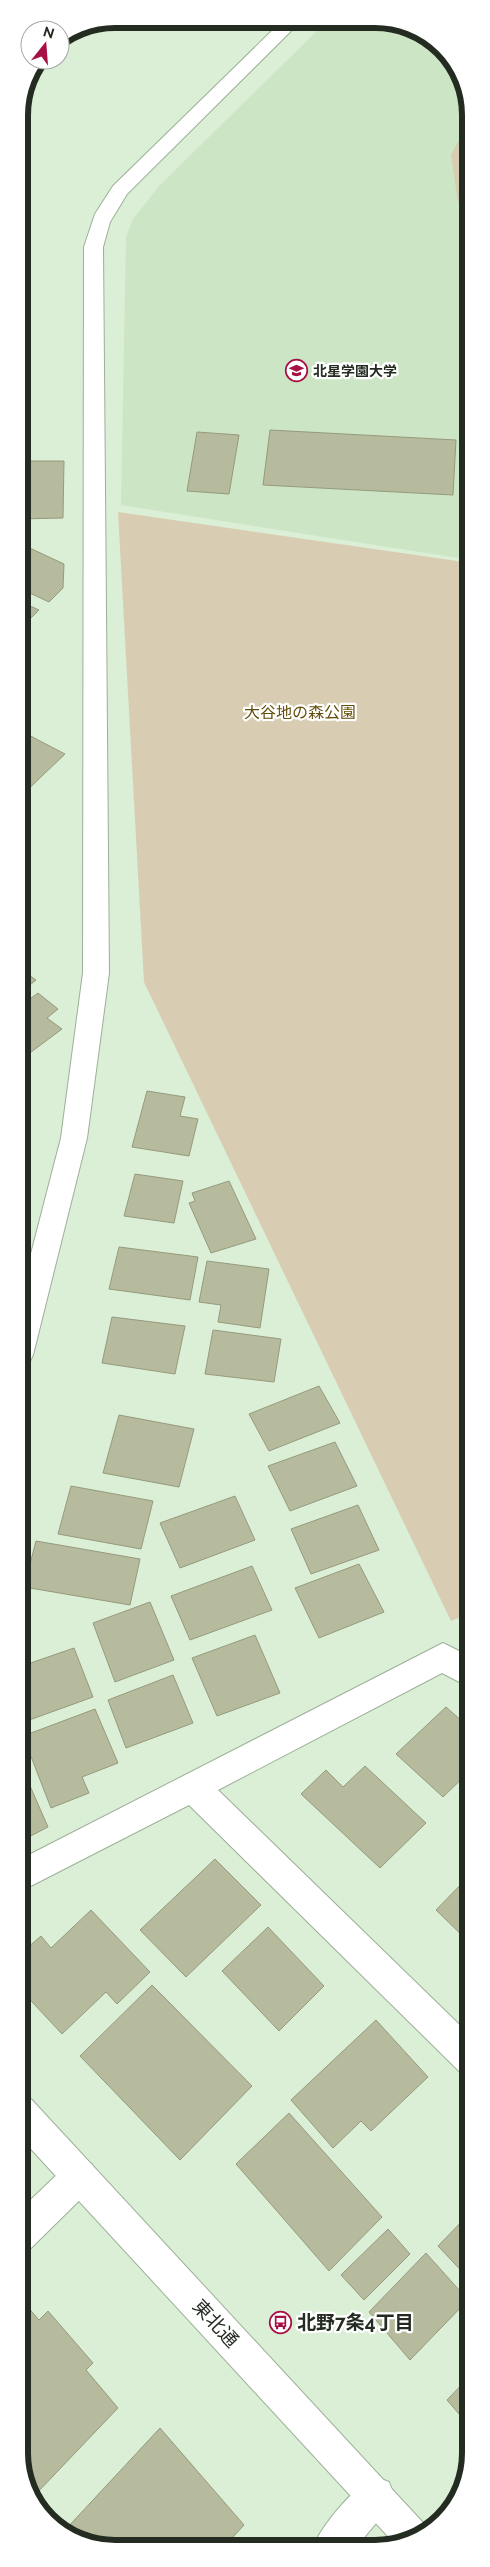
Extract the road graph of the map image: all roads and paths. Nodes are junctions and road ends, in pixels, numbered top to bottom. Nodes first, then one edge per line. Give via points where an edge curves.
1 (285, 28) edge
2 (28, 1319) edge
3 (462, 1669) edge
4 (193, 1787) junction
5 (28, 1872) edge
6 (462, 2051) edge
7 (28, 2120) edge
8 (80, 2176) junction
9 (28, 2228) edge
10 (376, 2495) junction
11 (410, 2533) edge
12 (338, 2540) edge

1 - 2 street via 120,190 102,215 95,236 92,267 96,973 74,1138
3 - 4 street via 442,1657
4 - 5 street
4 - 6 street
7 - 8 street, 東北通
8 - 9 street
8 - 10 street, 東北通
10 - 11 street, 東北通
10 - 12 street

